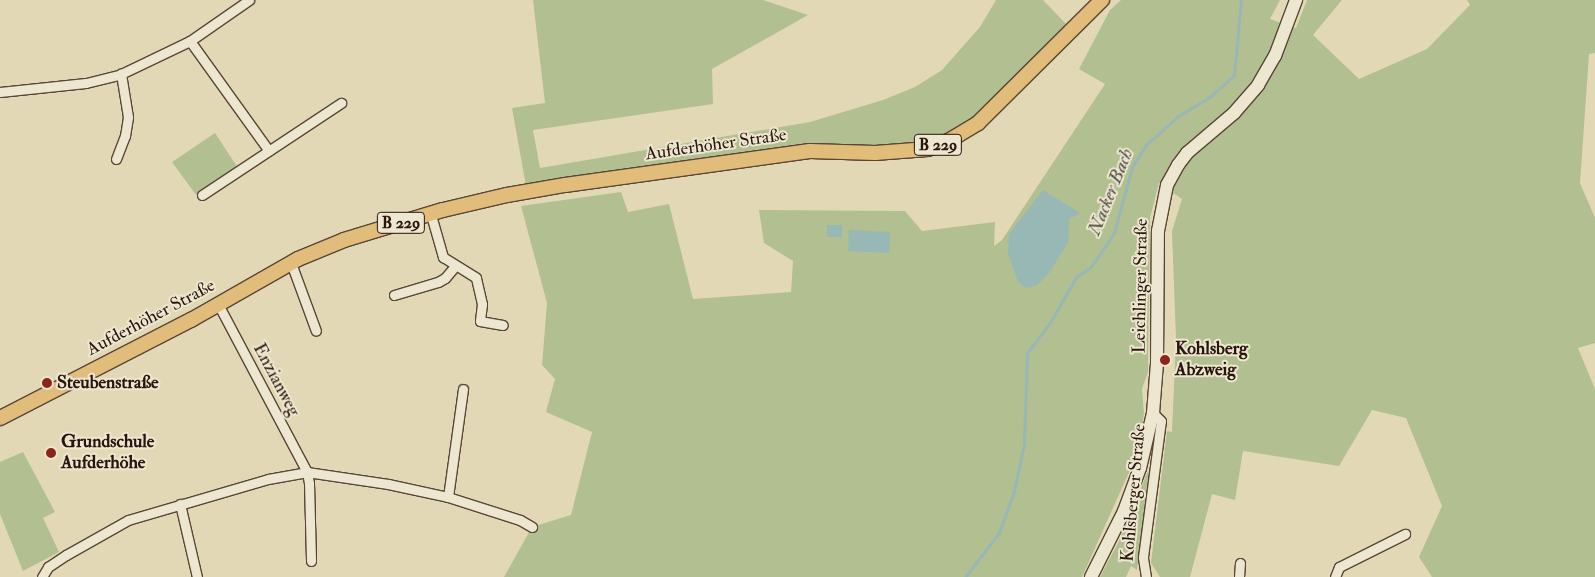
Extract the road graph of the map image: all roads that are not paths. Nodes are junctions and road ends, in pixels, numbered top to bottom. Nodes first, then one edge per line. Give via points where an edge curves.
1 (249, 0) edge
2 (1102, 0) edge
3 (1296, 0) edge
4 (190, 40) junction
5 (121, 74) junction
6 (0, 92) edge
7 (341, 103) dead end
8 (270, 151) junction
9 (116, 159) dead end
10 (202, 194) dead end
11 (430, 215) junction
12 (291, 263) junction
13 (455, 266) junction
14 (394, 295) dead end
15 (218, 304) junction
16 (502, 325) dead end
17 (316, 332) dead end
18 (463, 389) dead end
19 (1154, 413) junction
20 (0, 418) edge
21 (307, 472) junction
22 (448, 497) junction
23 (180, 504) junction
24 (532, 527) dead end
25 (1405, 534) dead end
26 (311, 561) dead end
27 (1240, 563) dead end
28 (42, 577) edge
29 (197, 577) edge
30 (1091, 577) edge
31 (1146, 577) edge
32 (1239, 577) edge
33 (1335, 577) edge

1 - 4 street
2 - 11 main road, Aufderhöher Straße / B 229 via 978,124 928,149 875,154 817,151 761,158 507,194
3 - 19 main road, Leichlinger Straße via 1275,56 1258,85 1234,113 1187,153 1167,185 1158,231
4 - 5 street
4 - 8 street
5 - 6 street via 86,83
5 - 9 street via 128,117
7 - 8 street
8 - 10 street
11 - 12 main road, Aufderhöher Straße / B 229 via 344,240
11 - 13 street via 441,254
12 - 15 main road, Aufderhöher Straße / B 229
12 - 17 street
13 - 14 street via 438,282
13 - 16 street via 476,278 482,304 480,322
15 - 20 main road, Aufderhöher Straße / B 229
15 - 21 street, Enzianweg
18 - 22 street
19 - 30 main road, Leichlinger Straße via 1140,468 1124,511
19 - 31 street, Kohlsberger Straße via 1161,421 1143,558
21 - 22 street
21 - 23 street via 268,479
21 - 26 street, Enzianweg
22 - 24 street via 520,520
23 - 28 street via 128,520 66,555 48,567
23 - 29 street
25 - 33 street via 1339,566
27 - 32 street

